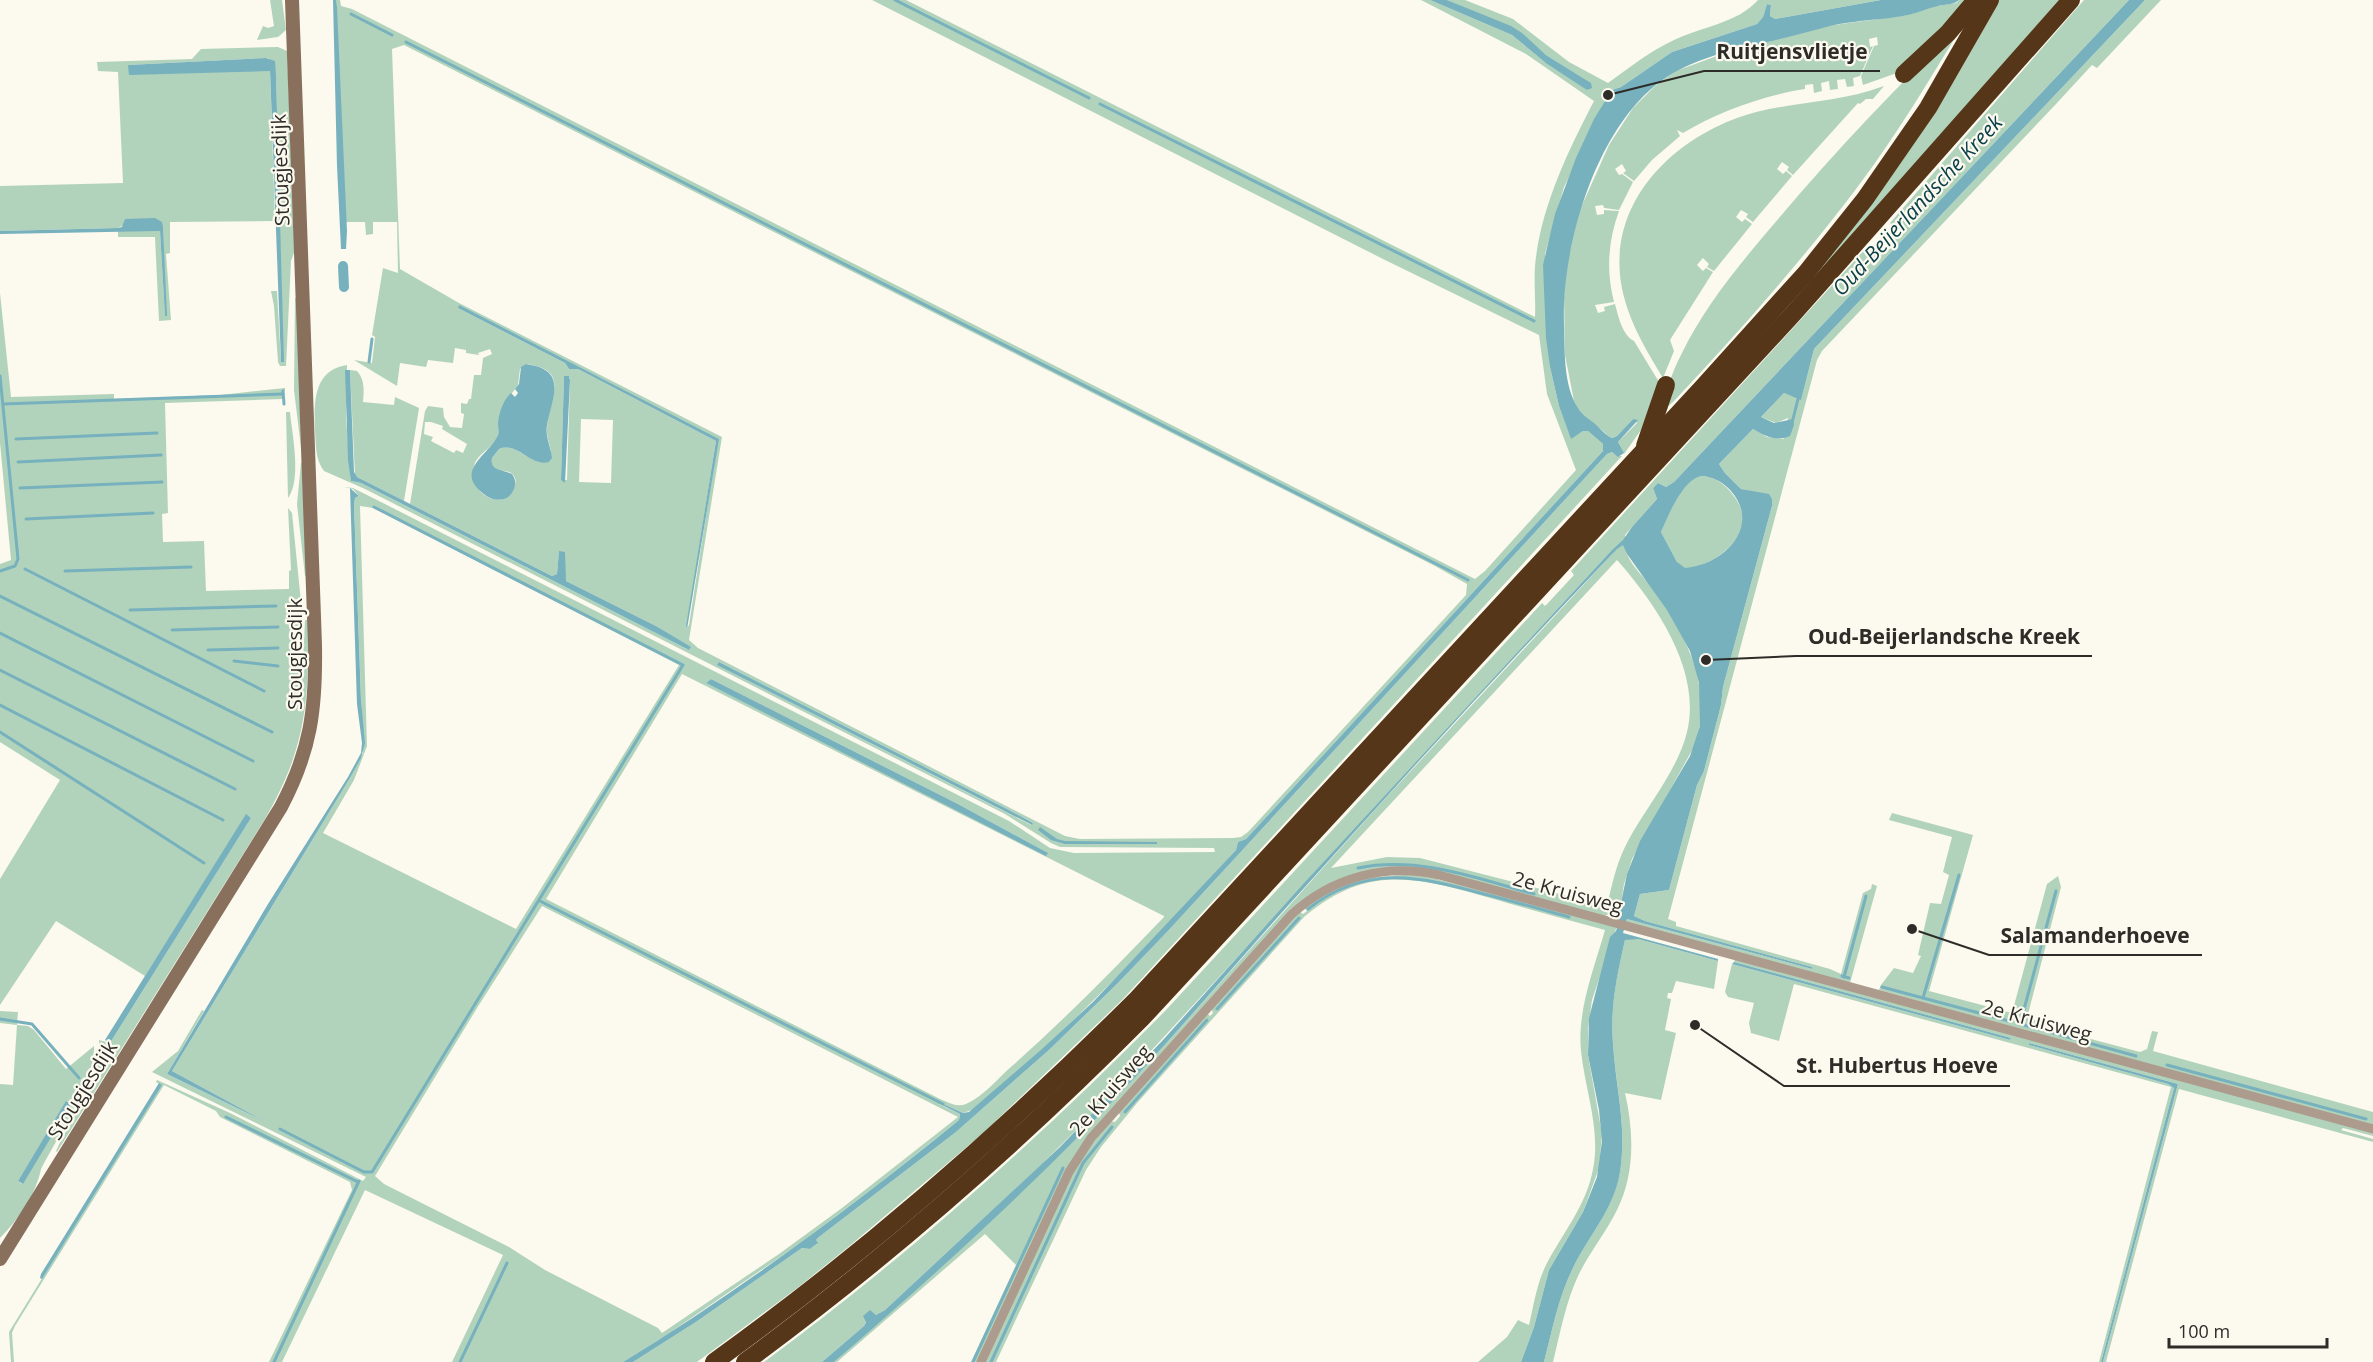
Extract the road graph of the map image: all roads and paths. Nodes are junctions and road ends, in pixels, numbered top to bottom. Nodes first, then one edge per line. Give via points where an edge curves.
1 (292, 0) edge
2 (1976, 0) edge
3 (1990, 0) edge
4 (2071, 0) edge
5 (1904, 74) dead end
6 (1666, 385) dead end
7 (1642, 454) junction
8 (2373, 1129) edge
9 (0, 1259) edge
10 (714, 1362) edge
11 (745, 1362) edge
12 (981, 1362) edge

1 - 9 street, Stougjesdijk via 315,645 315,702 309,738 281,807
2 - 5 highway
3 - 7 highway via 1928,108 1865,199 1782,302
4 - 11 highway via 1794,314 1142,1018 955,1195 838,1292
6 - 7 highway
7 - 10 highway via 1096,1040 917,1204
8 - 12 street, 2e Kruisweg via 1450,878 1412,870 1361,875 1312,898 1277,929 1087,1143 1069,1172

